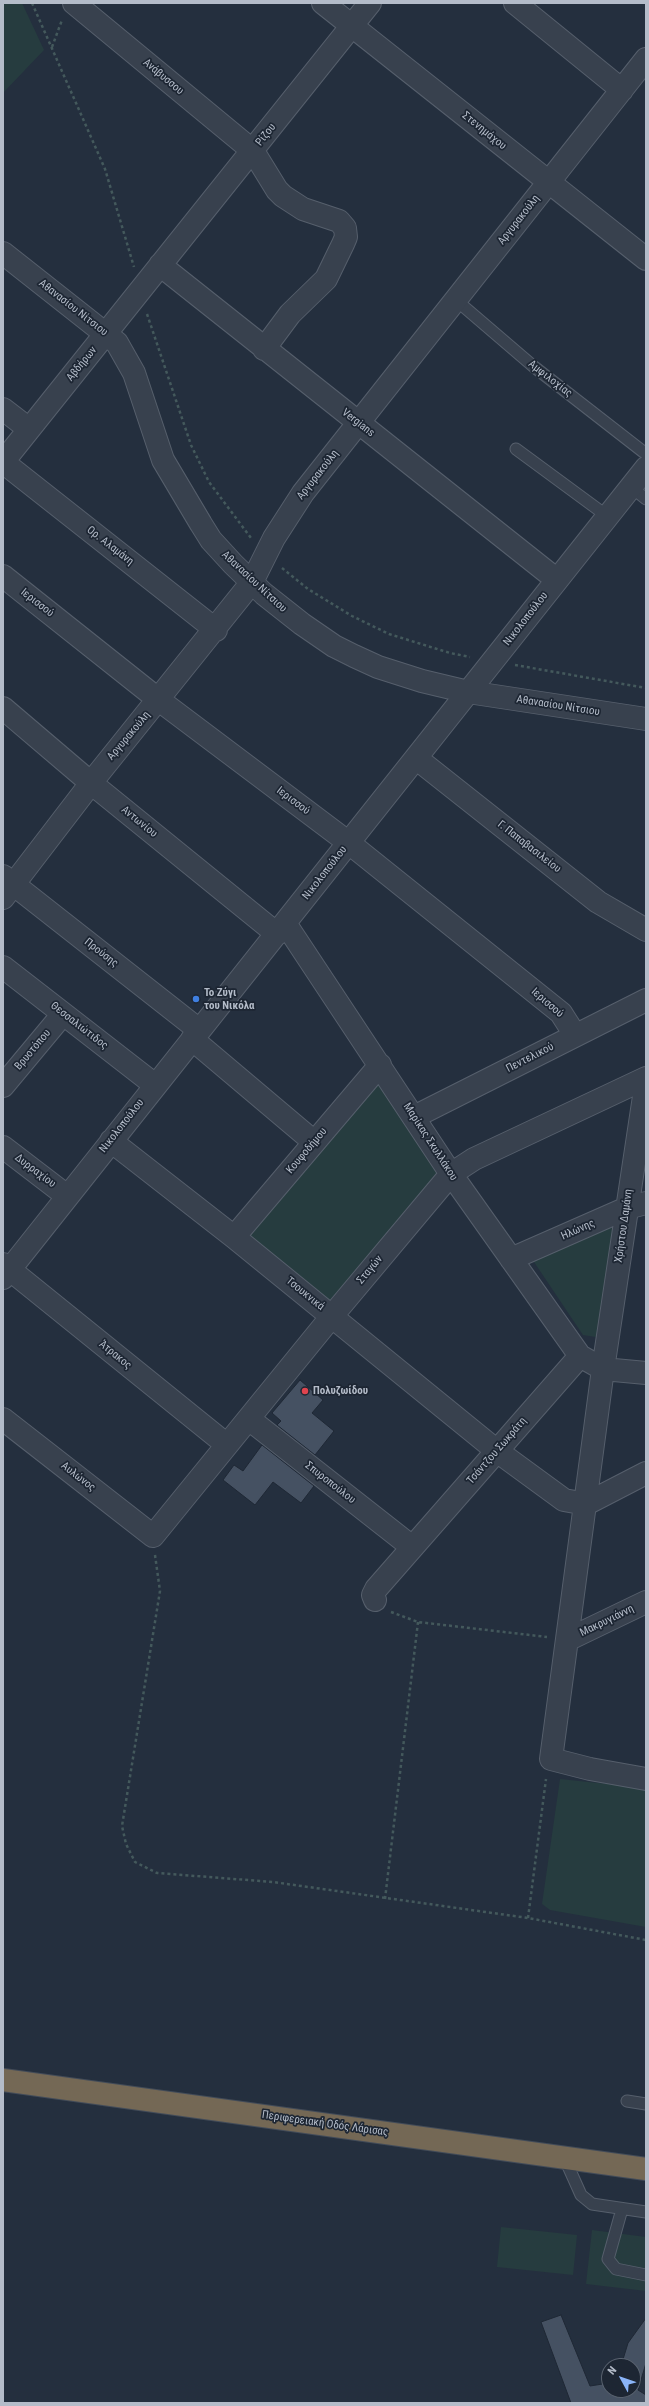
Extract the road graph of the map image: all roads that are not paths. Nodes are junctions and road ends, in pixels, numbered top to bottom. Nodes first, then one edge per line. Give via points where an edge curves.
1 (323, 3) edge
2 (370, 3) edge
3 (515, 3) edge
4 (68, 10) edge
5 (352, 26) junction
6 (645, 62) edge
7 (622, 90) junction
8 (253, 151) junction
9 (549, 183) junction
10 (3, 253) edge
11 (646, 259) edge
12 (160, 265) junction
13 (456, 300) junction
14 (106, 335) junction
15 (264, 349) junction
16 (3, 409) edge
17 (358, 424) junction
18 (30, 429) junction
19 (516, 449) dead end
20 (646, 454) edge
21 (3, 462) edge
22 (646, 468) edge
23 (638, 493) edge
24 (608, 516) junction
25 (3, 576) edge
26 (557, 580) junction
27 (252, 582) junction
28 (216, 630) junction
29 (468, 692) junction
30 (159, 700) junction
31 (3, 708) edge
32 (646, 719) edge
33 (416, 758) junction
34 (91, 783) junction
35 (349, 843) junction
36 (6, 886) edge
37 (281, 928) junction
38 (646, 930) edge
39 (3, 967) edge
40 (646, 1000) edge
41 (63, 1014) junction
42 (196, 1034) junction
43 (576, 1034) junction
44 (380, 1065) junction
45 (646, 1078) edge
46 (646, 1083) edge
47 (155, 1085) junction
48 (3, 1086) edge
49 (414, 1117) junction
50 (111, 1141) junction
51 (314, 1142) junction
52 (3, 1147) edge
53 (451, 1174) junction
54 (67, 1196) junction
55 (636, 1205) edge
56 (234, 1237) junction
57 (511, 1259) junction
58 (5, 1270) edge
59 (332, 1316) junction
60 (580, 1356) junction
61 (603, 1370) junction
62 (646, 1373) edge
63 (3, 1419) edge
64 (248, 1419) junction
65 (227, 1445) junction
66 (497, 1451) junction
67 (646, 1473) edge
68 (586, 1504) junction
69 (153, 1536) joint
70 (412, 1547) junction
71 (375, 1600) road end
72 (646, 1602) edge
73 (567, 1640) junction
74 (646, 1779) edge
75 (3, 2080) edge
76 (627, 2101) dead end
77 (646, 2104) edge
78 (564, 2157) junction
79 (646, 2169) edge
80 (622, 2208) junction
81 (646, 2212) edge
82 (646, 2275) edge

1 - 5 street, Στενημάχου
2 - 5 street, Ρίζου
3 - 7 street
4 - 8 street, Ανάβυσσου
5 - 8 street, Ρίζου
5 - 9 street, Στενημάχου
6 - 7 street, Αργυρακούλη
7 - 9 street, Αργυρακούλη
8 - 12 street, Ρίζου
8 - 15 street, Ανάβυσσου via 283,196 303,209 339,221 346,231 343,244 326,279 290,314
9 - 11 street, Στενημάχου
9 - 13 street, Αργυρακούλη
10 - 14 street, Αθανασίου Νίτσιου
12 - 14 street, Αβδήρων
12 - 15 street, Vergians
13 - 17 street, Αργυρακούλη
13 - 20 lane, Αμφιλοχίας via 532,366
14 - 18 street, Αβδήρων
14 - 27 street, Αθανασίου Νίτσιου via 117,343 134,372 157,444 173,480 211,540
15 - 17 street, Vergians
16 - 18 street
17 - 26 street, Vergians
17 - 27 street, Αργυρακούλη via 303,493 285,520
18 - 21 street, Αβδήρων
19 - 24 lane
21 - 28 street, Ορ. Αλαμάνη
22 - 23 street, Νικολοπούλου
23 - 24 street, Νικολοπούλου
24 - 26 street, Νικολοπούλου
25 - 30 street, Ιερισσού
26 - 29 street, Νικολοπούλου
27 - 28 street, Αργυρακούλη
27 - 29 street, Αθανασίου Νίτσιου via 283,610 334,646 378,667
28 - 30 street, Αργυρακούλη
29 - 32 street, Αθανασίου Νίτσιου
29 - 33 street, Νικολοπούλου
30 - 34 street, Αργυρακούλη
30 - 35 street, Ιερισσού
31 - 34 street, Αντωνίου
33 - 35 street, Νικολοπούλου
33 - 38 street, Γ. Παπαβασιλείου via 598,902
34 - 36 street, Αργυρακούλη
34 - 37 street, Αντωνίου
35 - 37 street, Νικολοπούλου
35 - 43 street, Ιερισσού via 561,1013
36 - 42 street, Προύσης
37 - 42 street, Νικολοπούλου
37 - 44 street, Μαρίκας Σκυλλάκου
39 - 41 street, Θεσσαλιώτιδος
40 - 43 street, Πεντελικού
41 - 47 street, Θεσσαλιώτιδος
41 - 48 street, Βρυοτόπου
42 - 47 street, Νικολοπούλου
42 - 51 street, Προύσης
43 - 49 street, Πεντελικού
44 - 49 street, Μαρίκας Σκυλλάκου
44 - 51 street, Κουφοδήμου
45 - 53 street, Σταγών via 474,1159
46 - 55 street, Χρήστου Δαμάνη
47 - 50 street, Νικολοπούλου
49 - 53 street, Μαρίκας Σκυλλάκου
50 - 54 street, Νικολοπούλου
50 - 56 street, Τσουκνικά
51 - 56 street, Κουφοδήμου
52 - 54 street, Δυρραχίου
53 - 57 street, Μαρίκας Σκυλλάκου
53 - 59 street, Σταγών
54 - 58 street, Νικολοπούλου
55 - 57 street, Ηλώνης
55 - 61 street, Χρήστου Δαμάνη
56 - 59 street, Τσουκνικά
57 - 60 street, Μαρίκας Σκυλλάκου
58 - 65 street, Άτρακος
59 - 64 street, Σταγών
59 - 66 street, Τσουκνικά
60 - 61 street
60 - 66 street, Τσάντζου Σωκράτη
61 - 62 street
61 - 68 street, Χρήστου Δαμάνη
63 - 69 street, Αυλώνος
64 - 65 street, Σταγών
64 - 70 street, Σπυροπούλου
65 - 69 street, Σταγών
66 - 68 street, Τσουκνικά via 564,1500
66 - 70 street, Τσάντζου Σωκράτη
67 - 68 street
68 - 73 street, Χρήστου Δαμάνη
70 - 71 street, Τσάντζου Σωκράτη via 376,1589 373,1595
72 - 73 street, Μακρυγιάννη
73 - 74 street, Χρήστου Δαμάνη via 552,1759 590,1770
75 - 78 highway, Περιφερειακή Οδός Λάρισας
76 - 77 lane
78 - 79 highway, Περιφερειακή Οδός Λάρισας
78 - 80 lane via 585,2199 592,2204
80 - 81 lane
80 - 82 lane via 608,2259 616,2269 623,2272

